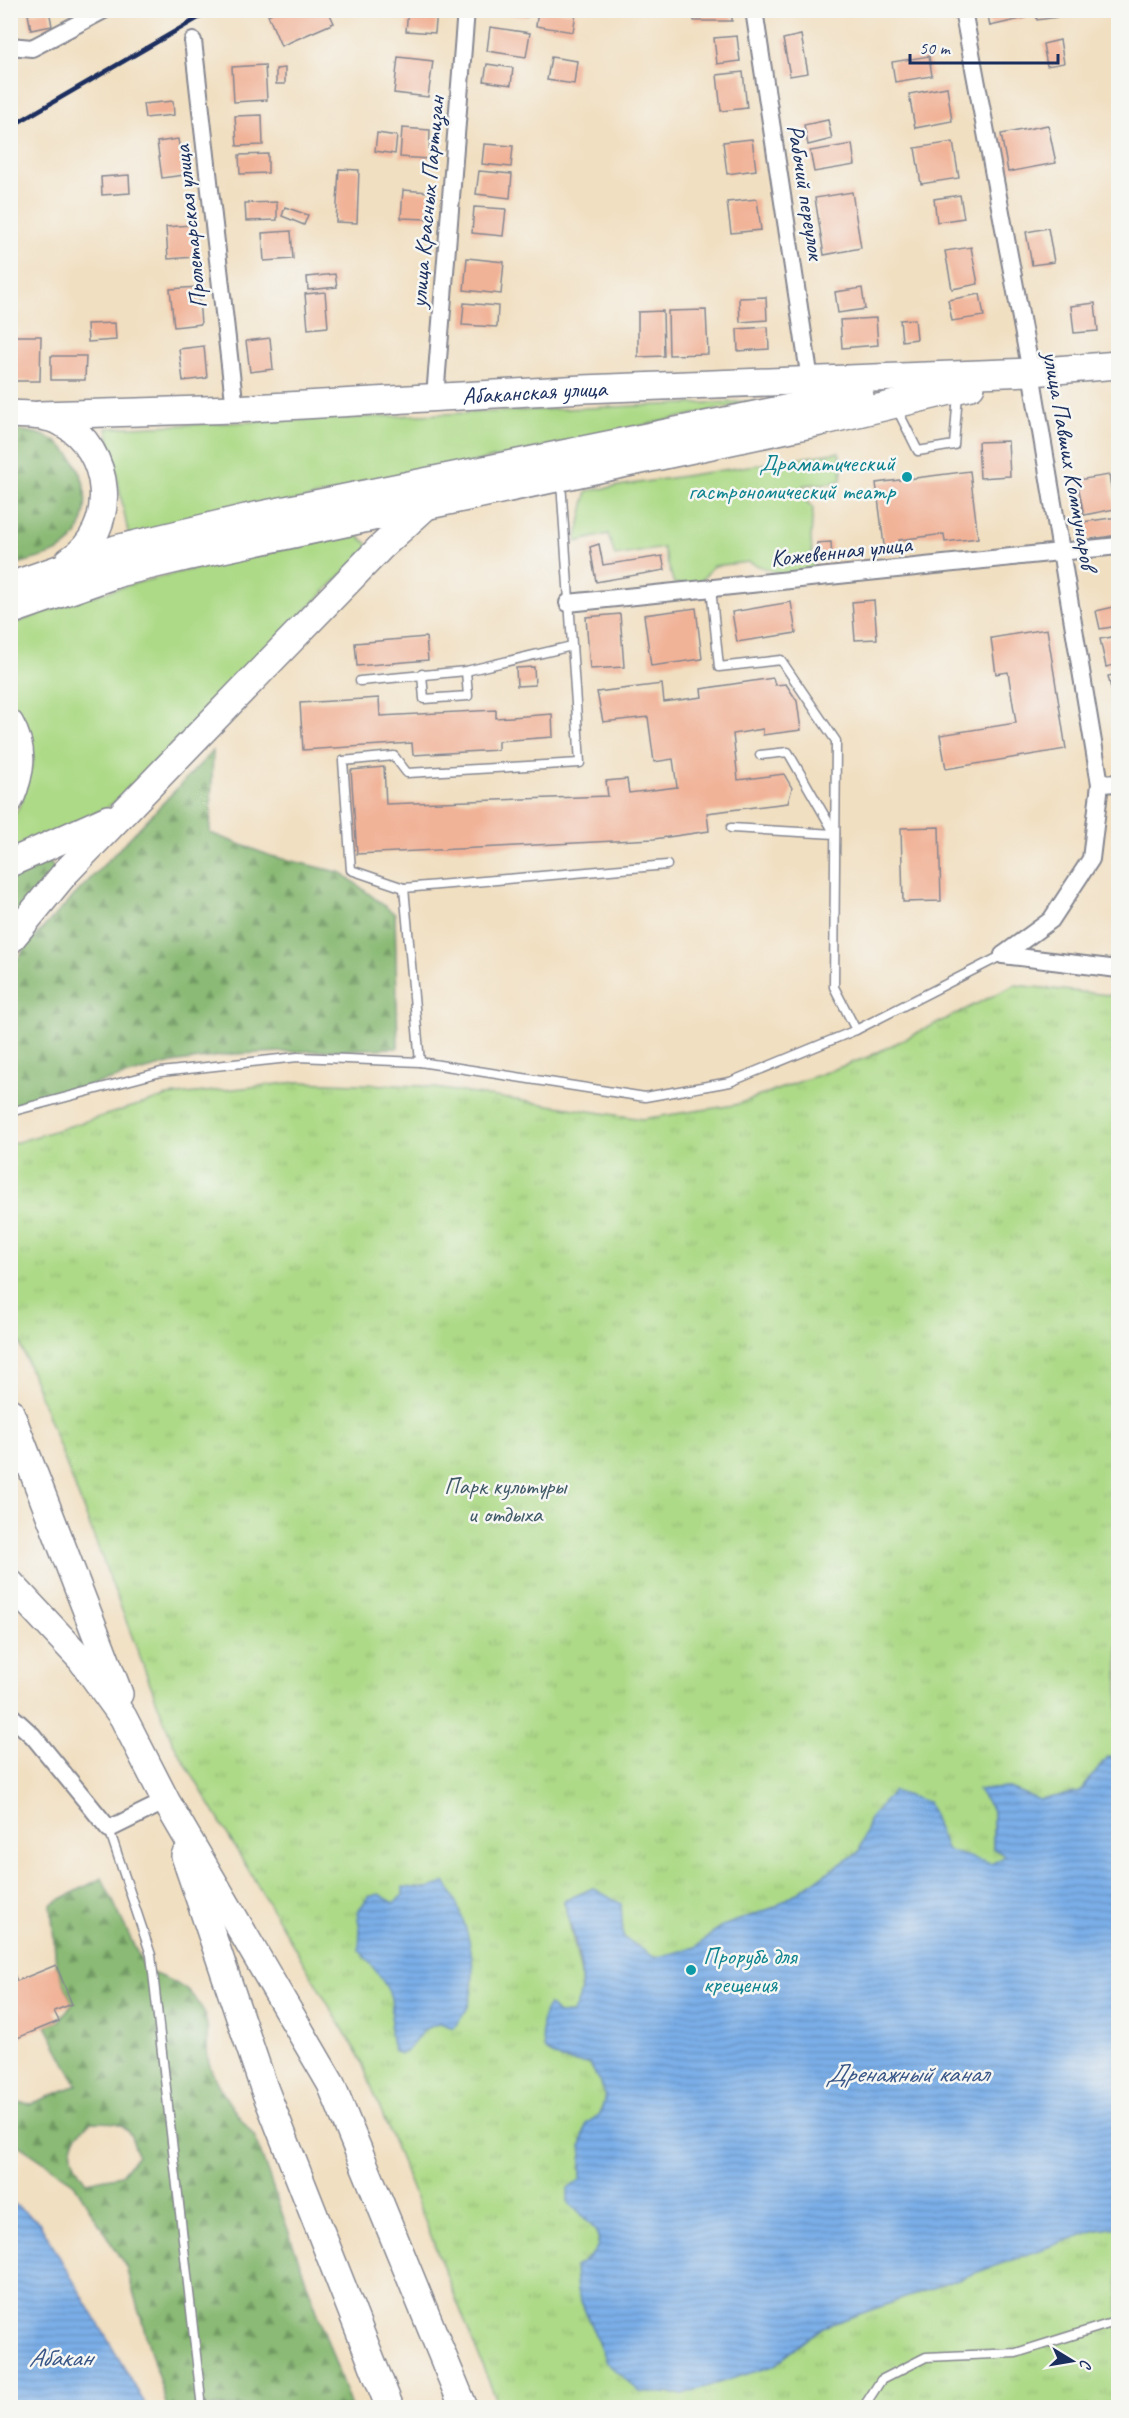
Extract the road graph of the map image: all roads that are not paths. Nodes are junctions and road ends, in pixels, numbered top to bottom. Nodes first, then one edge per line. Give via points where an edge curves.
1 (104, 10) edge
2 (466, 10) edge
3 (754, 10) edge
4 (963, 10) edge
5 (193, 41) dead end
6 (10, 46) edge
7 (1119, 365) edge
8 (1031, 372) junction
9 (810, 380) junction
10 (958, 389) junction
11 (435, 397) junction
12 (894, 404) junction
13 (235, 409) junction
14 (10, 414) edge
15 (40, 415) junction
16 (561, 476) junction
17 (426, 506) junction
18 (1119, 546) edge
19 (1062, 553) junction
20 (55, 569) junction
21 (10, 586) edge
22 (711, 588) junction
23 (568, 603) junction
24 (10, 611) edge
25 (572, 646) junction
26 (466, 670) junction
27 (422, 674) junction
28 (360, 681) dead end
29 (10, 724) edge
30 (760, 755) dead end
31 (1119, 783) edge
32 (1100, 784) junction
33 (143, 793) junction
34 (10, 799) edge
35 (731, 828) dead end
36 (835, 834) junction
37 (10, 863) edge
38 (667, 865) dead end
39 (404, 888) junction
40 (10, 940) edge
41 (1003, 955) junction
42 (1119, 969) edge
43 (856, 1030) junction
44 (420, 1062) junction
45 (10, 1112) edge
46 (10, 1412) edge
47 (10, 1583) edge
48 (10, 1715) edge
49 (139, 1745) junction
50 (166, 1801) junction
51 (109, 1829) junction
52 (1119, 2321) edge
53 (202, 2408) edge
54 (390, 2408) edge
55 (464, 2408) edge
56 (863, 2408) edge

1 - 6 street via 32,48
2 - 11 street, улица Красных Партизан
3 - 9 street, Рабочий переулок
4 - 8 street, улица Павших Коммунаров
5 - 13 street, Пролетарская улица
7 - 8 main road
8 - 9 main road, Абаканская улица
8 - 10 main road
8 - 19 street, улица Павших Коммунаров
8 - 20 main road via 793,407 246,518 116,549
9 - 11 main road, Абаканская улица
10 - 12 main road
10 - 12 lane via 954,445 918,451
11 - 13 main road, Абаканская улица
12 - 16 main road
13 - 15 main road, Абаканская улица
14 - 15 main road, Абаканская улица
15 - 20 main road via 75,431 93,454 102,481 103,510 92,539 72,560
16 - 17 main road
16 - 23 lane
17 - 24 main road via 123,572
17 - 33 main road via 380,548
18 - 19 street, Кожевенная улица
19 - 22 street, Кожевенная улица
19 - 32 street, улица Павших Коммунаров
20 - 21 main road
22 - 23 street, Кожевенная улица
22 - 36 lane via 719,667 781,660 836,741
23 - 25 lane
25 - 26 lane
25 - 39 lane via 580,763 407,772 394,756 343,760 351,870
26 - 27 lane
26 - 27 lane via 468,696 424,699
27 - 28 lane
29 - 34 main road via 21,756
30 - 36 lane via 788,752
31 - 32 street
32 - 41 street, улица Павших Коммунаров via 1091,860 1051,920
33 - 37 main road via 105,821
33 - 40 main road via 66,872
35 - 36 lane
36 - 43 lane via 834,987
38 - 39 lane
39 - 44 lane
41 - 42 street
41 - 43 lane
43 - 44 lane via 730,1082 645,1097
44 - 45 lane via 298,1057 161,1072
46 - 49 main road
47 - 49 main road via 81,1659
48 - 51 street via 33,1736
49 - 50 main road
50 - 51 street
50 - 54 main road via 264,2088
50 - 55 main road via 331,2084
51 - 53 lane via 151,1955
52 - 56 lane via 1016,2353 926,2357 881,2380

